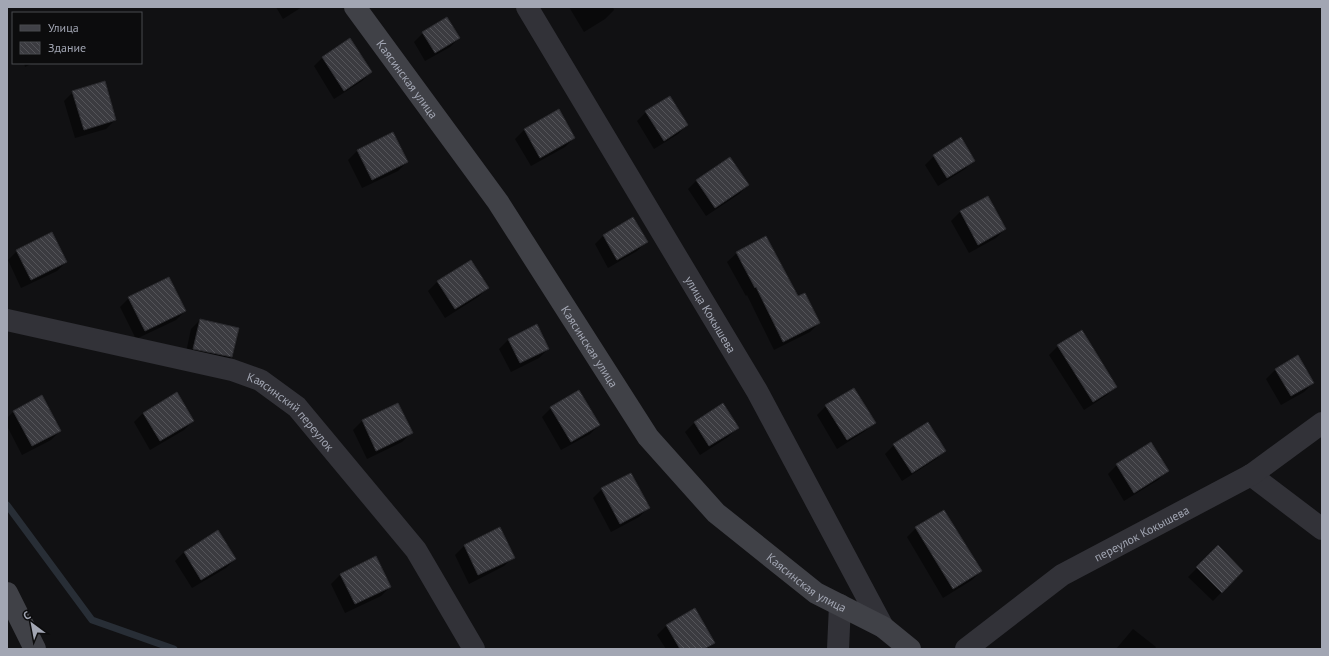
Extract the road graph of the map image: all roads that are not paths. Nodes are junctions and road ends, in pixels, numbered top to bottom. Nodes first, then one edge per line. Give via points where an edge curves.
1 (355, 7) edge
2 (527, 7) edge
3 (7, 320) edge
4 (1322, 423) edge
5 (1251, 475) junction
6 (1322, 530) edge
7 (7, 593) edge
8 (840, 605) junction
9 (883, 627) junction
10 (35, 649) edge
11 (474, 649) edge
12 (838, 649) edge
13 (910, 649) edge
14 (966, 649) edge

1 - 8 street, Каясинская улица via 498,202 648,437 716,513 816,593
2 - 9 street, улица Кокышева via 757,391
3 - 11 street, Каясинский переулок via 232,370 260,380 297,407 416,550
4 - 5 street, переулок Кокышева
5 - 6 street
5 - 14 street, переулок Кокышева via 1062,575
7 - 10 street
8 - 9 street, Каясинская улица
8 - 12 street
9 - 13 street, Каясинская улица

